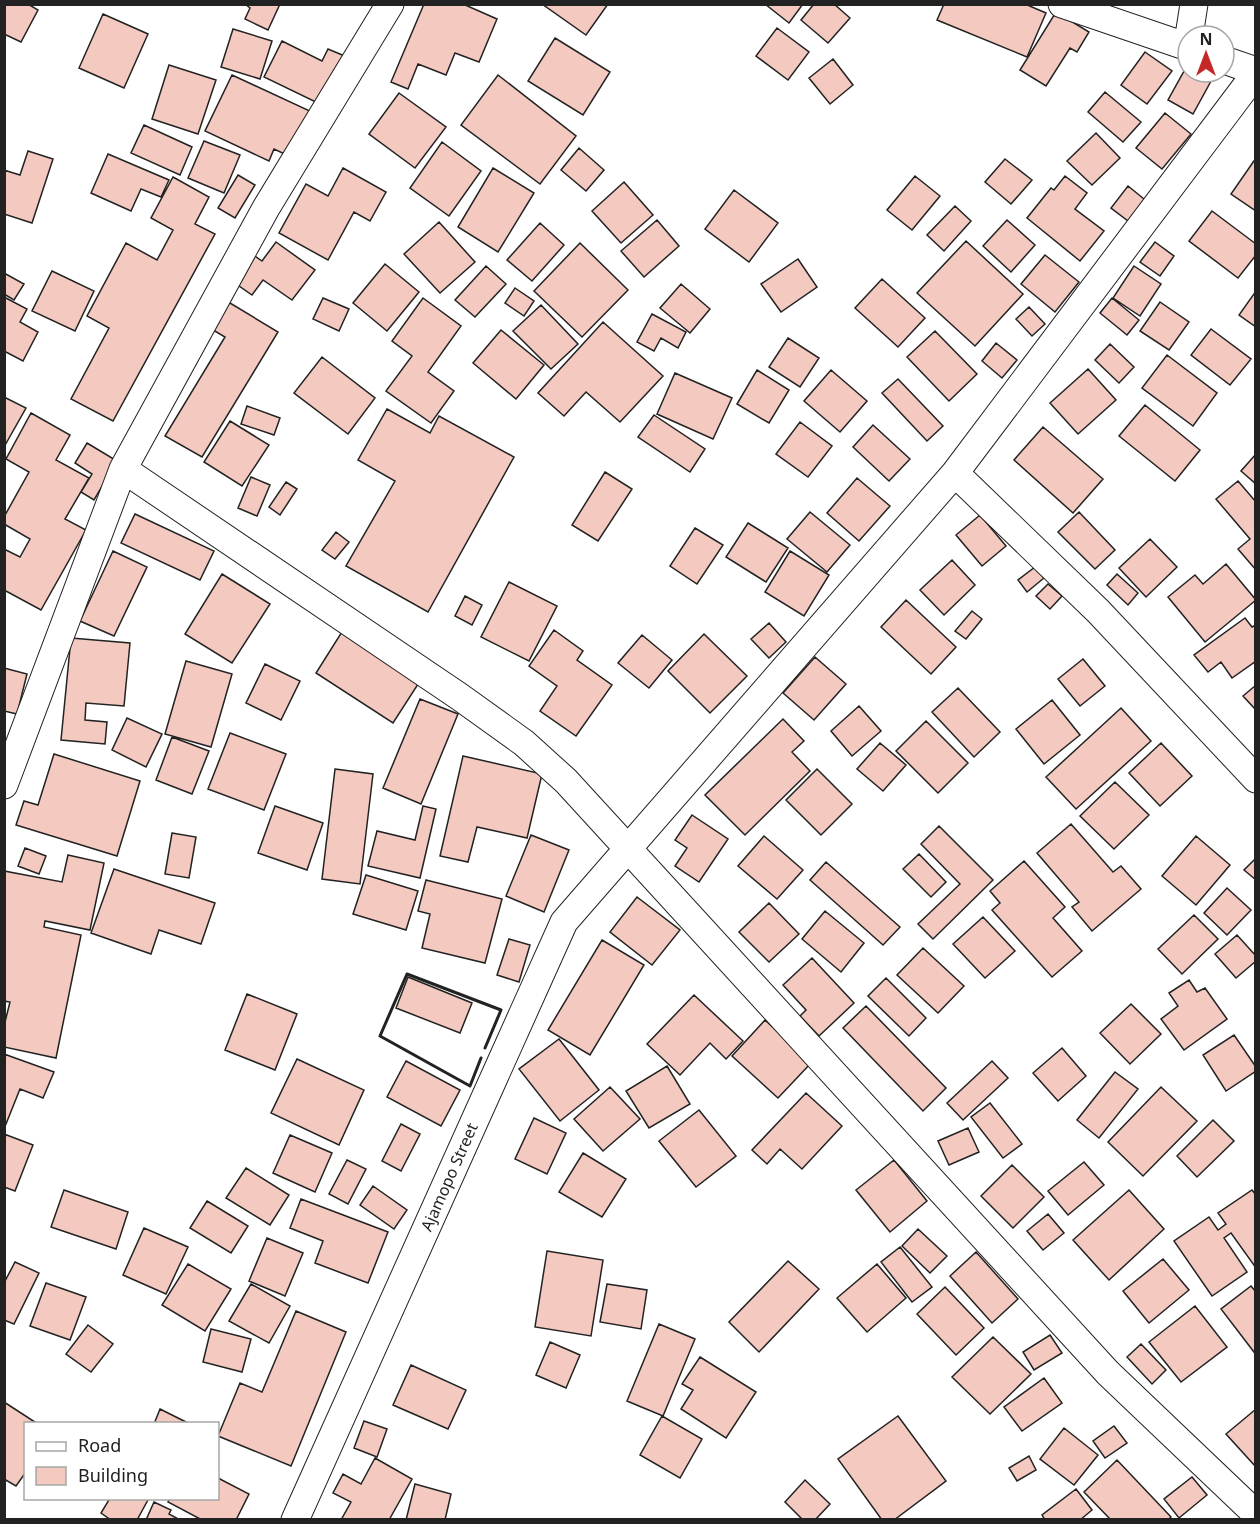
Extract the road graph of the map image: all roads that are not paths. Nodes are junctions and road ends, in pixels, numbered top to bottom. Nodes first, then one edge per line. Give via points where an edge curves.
1 (390, 4) edge
2 (1062, 4) edge
3 (1194, 4) edge
4 (1191, 24) edge
5 (1176, 38) edge
6 (1236, 64) edge
7 (1256, 72) edge
8 (123, 469) junction
9 (955, 473) junction
10 (1256, 779) edge
11 (4, 785) edge
12 (627, 850) junction
13 (1256, 1514) edge
14 (295, 1520) edge

1 - 8 street via 266,208
2 - 5 street
3 - 4 street
6 - 7 street
7 - 9 street, Ajamopo Street
8 - 11 street
8 - 12 street via 524,743 566,781
9 - 10 street via 1098,611
9 - 12 street, Ajamopo Street
12 - 13 street via 1108,1374
12 - 14 street, Ajamopo Street via 564,922

